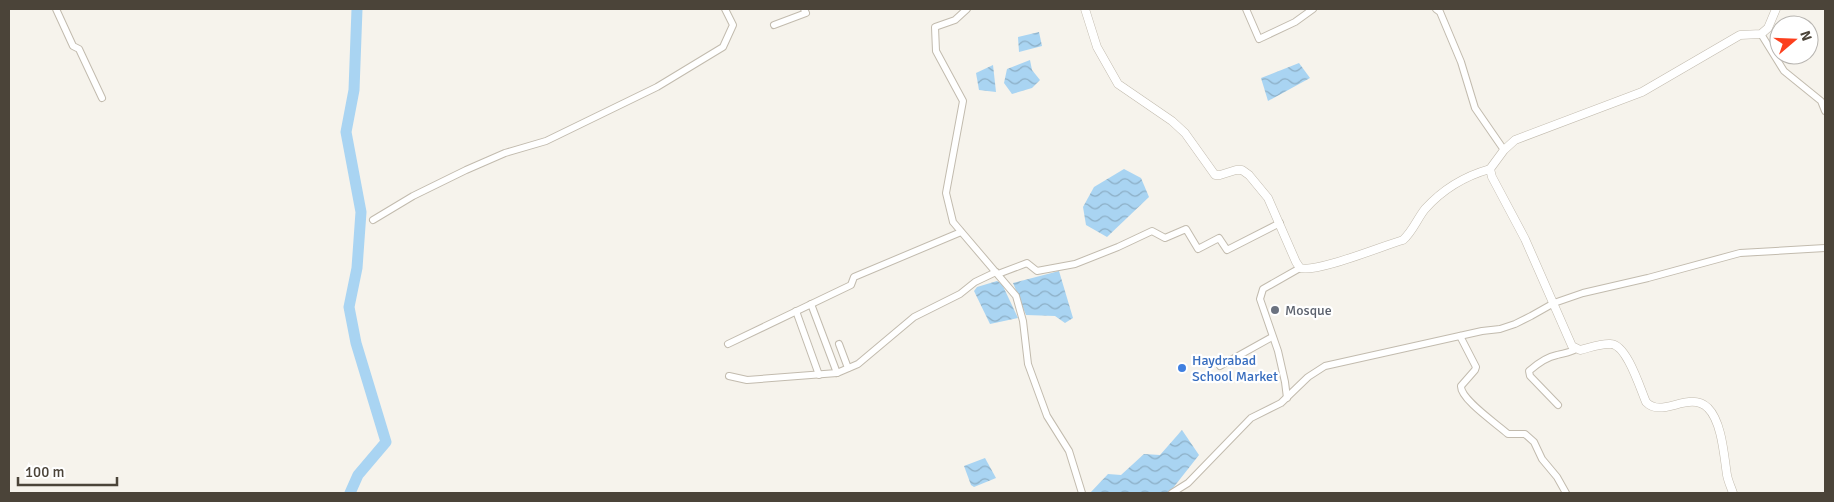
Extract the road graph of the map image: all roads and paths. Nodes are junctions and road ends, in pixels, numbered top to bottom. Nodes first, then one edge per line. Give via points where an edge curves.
1 (56, 9) edge
2 (725, 9) edge
3 (804, 9) edge
4 (967, 9) edge
5 (1085, 9) edge
6 (1246, 9) edge
7 (1313, 9) edge
8 (1436, 9) edge
9 (1776, 9) edge
10 (774, 25) dead end
11 (1761, 34) junction
12 (102, 98) dead end
13 (1825, 111) edge
14 (1504, 150) junction
15 (1490, 169) junction
16 (373, 220) dead end
17 (1280, 224) junction
18 (961, 232) junction
19 (1825, 248) edge
20 (1300, 268) junction
21 (997, 273) junction
22 (1554, 303) junction
23 (811, 304) junction
24 (796, 312) junction
25 (1272, 336) junction
26 (1460, 336) junction
27 (728, 344) dead end
28 (839, 344) dead end
29 (1576, 349) junction
30 (1220, 366) dead end
31 (848, 368) junction
32 (837, 373) junction
33 (729, 376) dead end
34 (819, 376) junction
35 (1287, 398) junction
36 (1558, 406) dead end
37 (1082, 493) edge
38 (1172, 493) edge
39 (1566, 493) edge
40 (1733, 493) edge

1 - 12 street
2 - 16 street via 733,25 722,47 656,87 546,141 505,153 466,170
3 - 10 street via 806,13
4 - 18 street via 955,20 935,27 936,51 963,101 946,194 953,222
5 - 17 street via 1096,47 1118,84 1186,133 1215,174 1220,176 1242,170 1249,175 1268,198
6 - 7 street via 1259,39 1295,22
8 - 14 street via 1462,62 1475,108
9 - 11 street via 1768,28
11 - 13 street via 1784,71 1821,101
11 - 14 street via 1740,35 1642,92 1530,133
14 - 15 street
15 - 20 street via 1447,189 1425,209 1403,240 1351,258 1310,269
15 - 22 street
17 - 20 street
17 - 21 street via 1227,250 1219,238 1198,249 1186,229 1165,238 1152,231 1075,264 1037,271 1027,263
18 - 21 street
18 - 23 street via 854,277 851,285
19 - 22 street via 1740,253
20 - 25 street via 1260,294
21 - 31 street via 914,317 858,364
21 - 37 street via 1016,296 1023,321 1028,364 1047,416 1069,451
22 - 26 street via 1500,329
22 - 29 street
23 - 24 street
23 - 32 street
24 - 27 street
24 - 34 street
25 - 30 street
25 - 35 street via 1278,350
26 - 35 street via 1325,366 1308,377
26 - 39 street via 1476,367 1462,386 1462,392 1508,434 1525,434 1534,442
28 - 31 street
29 - 36 street via 1546,359 1529,372
29 - 40 street via 1611,344 1620,347 1651,407 1685,401 1706,406 1712,413 1724,447 1727,476
31 - 32 street
32 - 34 street
33 - 34 street via 747,380
35 - 38 street via 1251,418 1188,483

